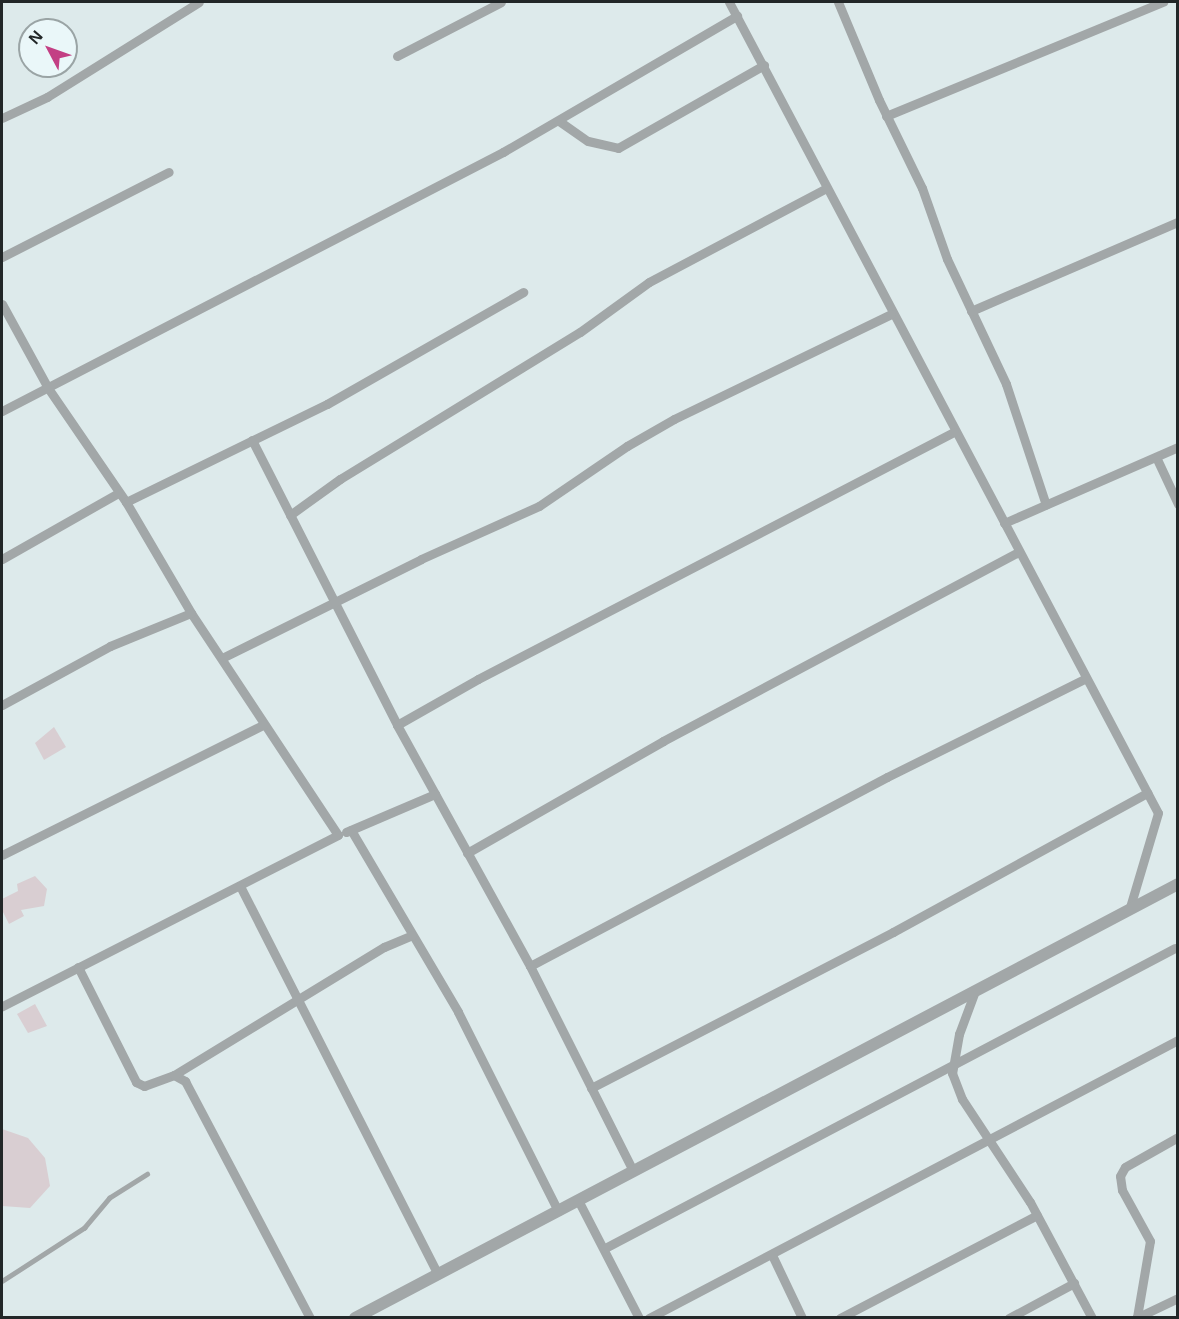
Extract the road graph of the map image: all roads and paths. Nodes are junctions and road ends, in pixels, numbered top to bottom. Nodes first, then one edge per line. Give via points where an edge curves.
1 (199, 2) edge
2 (501, 2) edge
3 (729, 2) edge
4 (838, 2) edge
5 (1163, 2) edge
6 (737, 16) junction
7 (397, 57) dead end
8 (764, 65) junction
9 (886, 116) junction
10 (2, 118) edge
11 (559, 121) junction
12 (169, 172) dead end
13 (825, 189) junction
14 (1178, 222) edge
15 (2, 257) edge
16 (523, 292) dead end
17 (2, 304) edge
18 (971, 311) junction
19 (891, 314) junction
20 (48, 388) junction
21 (2, 411) edge
22 (954, 432) junction
23 (252, 440) junction
24 (1178, 447) edge
25 (1156, 457) junction
26 (118, 493) junction
27 (126, 502) junction
28 (1178, 504) edge
29 (1046, 505) junction
30 (290, 515) junction
31 (1004, 523) junction
32 (1019, 552) junction
33 (2, 559) edge
34 (335, 603) junction
35 (191, 613) junction
36 (224, 657) junction
37 (1086, 678) junction
38 (2, 705) edge
39 (263, 725) junction
40 (397, 725) junction
41 (1147, 793) junction
42 (435, 795) junction
43 (351, 830) junction
44 (338, 835) junction
45 (467, 853) junction
46 (2, 855) edge
47 (1178, 884) edge
48 (240, 886) junction
49 (1130, 907) junction
50 (412, 935) junction
51 (1175, 948) dead end
52 (530, 966) junction
53 (78, 967) junction
54 (975, 991) junction
55 (299, 1000) junction
56 (2, 1006) edge
57 (1178, 1040) edge
58 (953, 1064) junction
59 (174, 1075) junction
60 (591, 1088) junction
61 (1178, 1137) edge
62 (990, 1139) junction
63 (633, 1171) junction
64 (147, 1174) dead end
65 (578, 1200) junction
66 (558, 1211) junction
67 (1037, 1215) junction
68 (605, 1248) junction
69 (772, 1255) junction
70 (438, 1275) junction
71 (2, 1281) edge
72 (1074, 1283) junction
73 (1178, 1298) edge
74 (310, 1317) edge
75 (355, 1317) edge
76 (639, 1317) edge
77 (649, 1317) edge
78 (802, 1317) edge
79 (840, 1317) edge
80 (1009, 1317) edge
81 (1092, 1317) edge
82 (1136, 1317) edge

1 - 10 street via 47,97
2 - 7 street
3 - 6 street
4 - 9 street
5 - 9 street
6 - 8 street
6 - 11 street
8 - 11 street via 618,148 588,141
8 - 13 street
9 - 18 street via 921,188
11 - 20 street
12 - 15 street
13 - 19 street
13 - 30 street via 649,282 562,344 340,479
14 - 18 street
16 - 23 street via 327,404
17 - 20 street
18 - 29 street via 1006,384
19 - 22 street
19 - 34 street via 674,419 539,506
20 - 21 street
20 - 26 street
22 - 31 street
22 - 40 street via 478,679
23 - 27 street
23 - 30 street
24 - 25 street
25 - 28 street
25 - 29 street
26 - 27 street
26 - 33 street
27 - 35 street
29 - 31 street
30 - 34 street
31 - 32 street
32 - 37 street
32 - 45 street via 663,741
34 - 36 street
34 - 40 street
35 - 36 street
35 - 38 street via 110,646
36 - 39 street
37 - 41 street
37 - 52 street via 887,777
39 - 44 street
39 - 46 street
40 - 42 street
41 - 49 street via 1158,813
41 - 60 street via 893,932
42 - 43 street
42 - 45 street
43 - 44 street
43 - 50 street
44 - 48 street
45 - 52 street
47 - 49 street
48 - 53 street
48 - 55 street
49 - 54 street
50 - 55 street via 384,947
50 - 66 street via 458,1012
51 - 58 street
52 - 60 street
53 - 56 street
53 - 59 street via 136,1082 144,1086
54 - 58 street
54 - 63 street
55 - 59 street
55 - 70 street
57 - 62 street
58 - 62 street via 962,1098
58 - 68 street
59 - 74 street via 185,1081
60 - 63 street
61 - 82 street via 1125,1167 1120,1176 1122,1190 1150,1241
62 - 67 street
62 - 69 street
63 - 65 street
64 - 71 lane via 109,1198 84,1228
65 - 66 street
65 - 68 street
66 - 70 street
67 - 72 street
67 - 79 street
68 - 76 street
69 - 77 street
69 - 78 street
70 - 75 street
72 - 80 street
72 - 81 street
73 - 82 street

